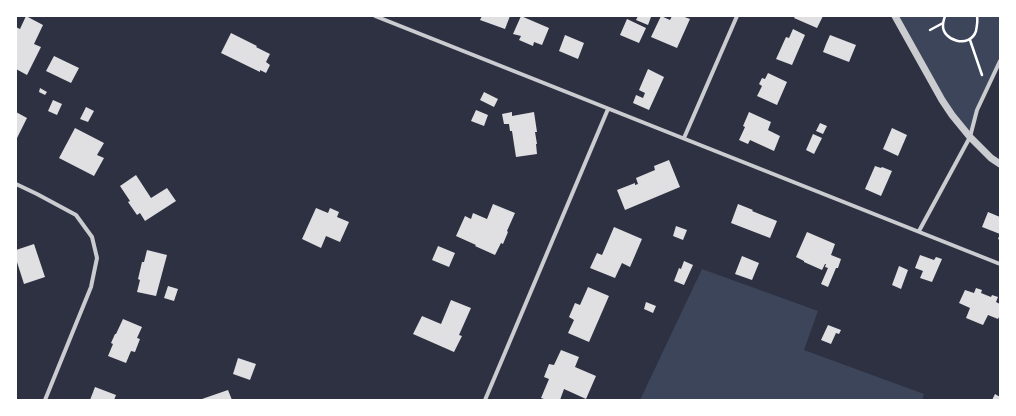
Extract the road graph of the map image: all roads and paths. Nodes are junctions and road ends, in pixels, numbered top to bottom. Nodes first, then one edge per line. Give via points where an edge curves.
1 (375, 16) edge
2 (737, 16) edge
3 (895, 16) edge
4 (945, 16) edge
5 (977, 16) edge
6 (943, 23) junction
7 (930, 30) dead end
8 (970, 40) junction
9 (1000, 61) edge
10 (984, 80) dead end
11 (608, 110) junction
12 (970, 137) junction
13 (684, 138) junction
14 (1000, 164) edge
15 (16, 184) edge
16 (919, 232) junction
17 (1000, 264) edge
18 (45, 400) edge
19 (485, 400) edge

1 - 11 street
2 - 13 street
3 - 12 street via 942,100
4 - 6 path
5 - 8 path via 977,28
6 - 7 path
6 - 8 path via 944,31 949,37 962,42
8 - 10 path
9 - 12 street via 977,110
11 - 13 street
11 - 19 street
12 - 14 street
12 - 16 street
13 - 16 street
15 - 18 street via 76,215 92,237 97,258 91,287
16 - 17 street

